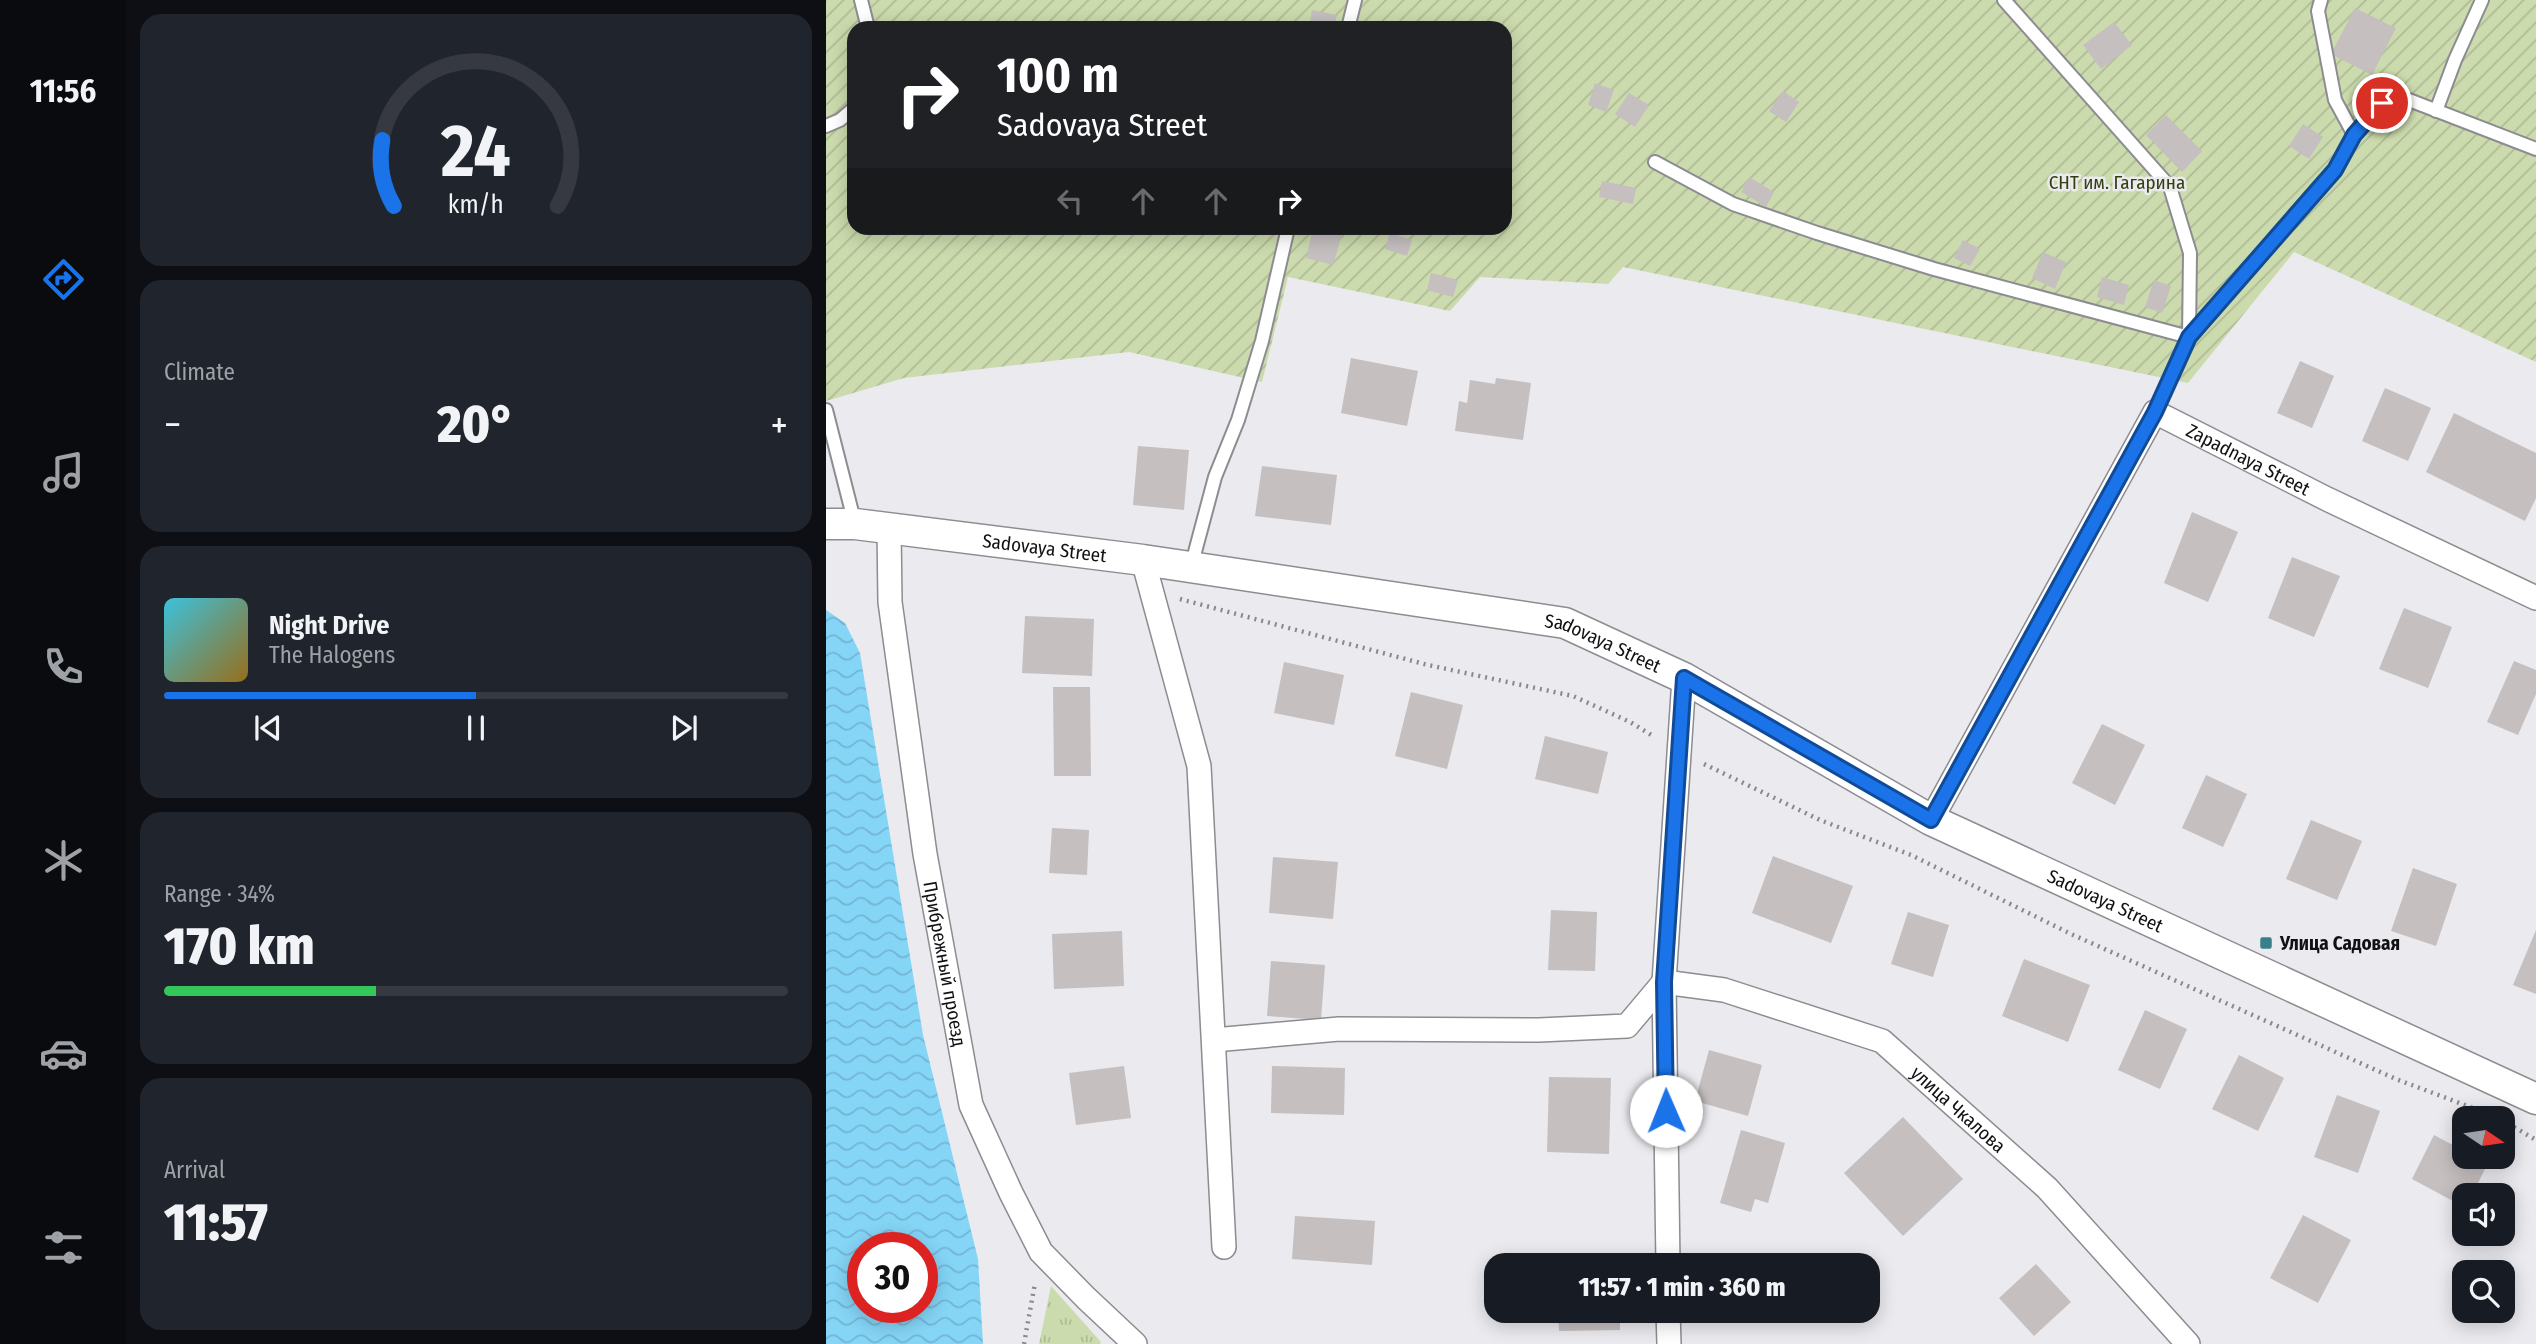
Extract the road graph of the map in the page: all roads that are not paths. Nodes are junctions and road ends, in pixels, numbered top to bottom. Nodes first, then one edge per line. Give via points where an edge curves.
1 (861, 0) edge
2 (1355, 0) edge
3 (2004, 0) edge
4 (2321, 0) edge
5 (2482, 0) edge
6 (866, 21) edge
7 (1350, 21) edge
8 (2436, 111) junction
9 (847, 114) edge
10 (826, 125) edge
11 (2354, 135) junction
12 (2536, 149) edge
13 (1655, 162) dead end
14 (1286, 235) edge
15 (2189, 337) junction
16 (826, 410) edge
17 (2155, 412) junction
18 (841, 524) edge
19 (889, 529) junction
20 (1143, 560) junction
21 (1191, 568) junction
22 (2536, 598) edge
23 (1684, 678) junction
24 (1931, 820) junction
25 (1664, 982) junction
26 (1214, 1040) junction
27 (2536, 1098) edge
28 (1224, 1247) dead end
29 (1668, 1253) edge
30 (1668, 1323) edge
31 (1135, 1344) edge
32 (1669, 1344) edge
33 (2188, 1344) edge

1 - 6 lane
2 - 7 lane
3 - 15 lane via 2170,187 2190,253
4 - 11 lane via 2318,11 2335,100
5 - 8 lane
8 - 11 lane via 2409,100 2382,103
8 - 12 lane
9 - 10 lane
11 - 15 lane via 2335,170
13 - 15 lane via 1733,204 1817,233
14 - 21 lane via 1262,341 1215,477
15 - 17 lane
16 - 18 lane
17 - 22 street, Zapadnaya Street
17 - 24 street
18 - 19 street, Sadovaya Street
19 - 20 street, Sadovaya Street
19 - 31 street, Прибрежный проезд via 890,602 925,854 971,1105 1041,1252
20 - 21 street, Sadovaya Street
20 - 26 street via 1199,766
21 - 23 street, Sadovaya Street via 1564,623
23 - 24 street, Sadovaya Street
23 - 25 street
24 - 27 street, Sadovaya Street
25 - 26 street via 1627,1026 1339,1029
25 - 29 street
25 - 33 street, улица Чкалова via 1724,990 1882,1041 2047,1188
26 - 28 street
30 - 32 street

